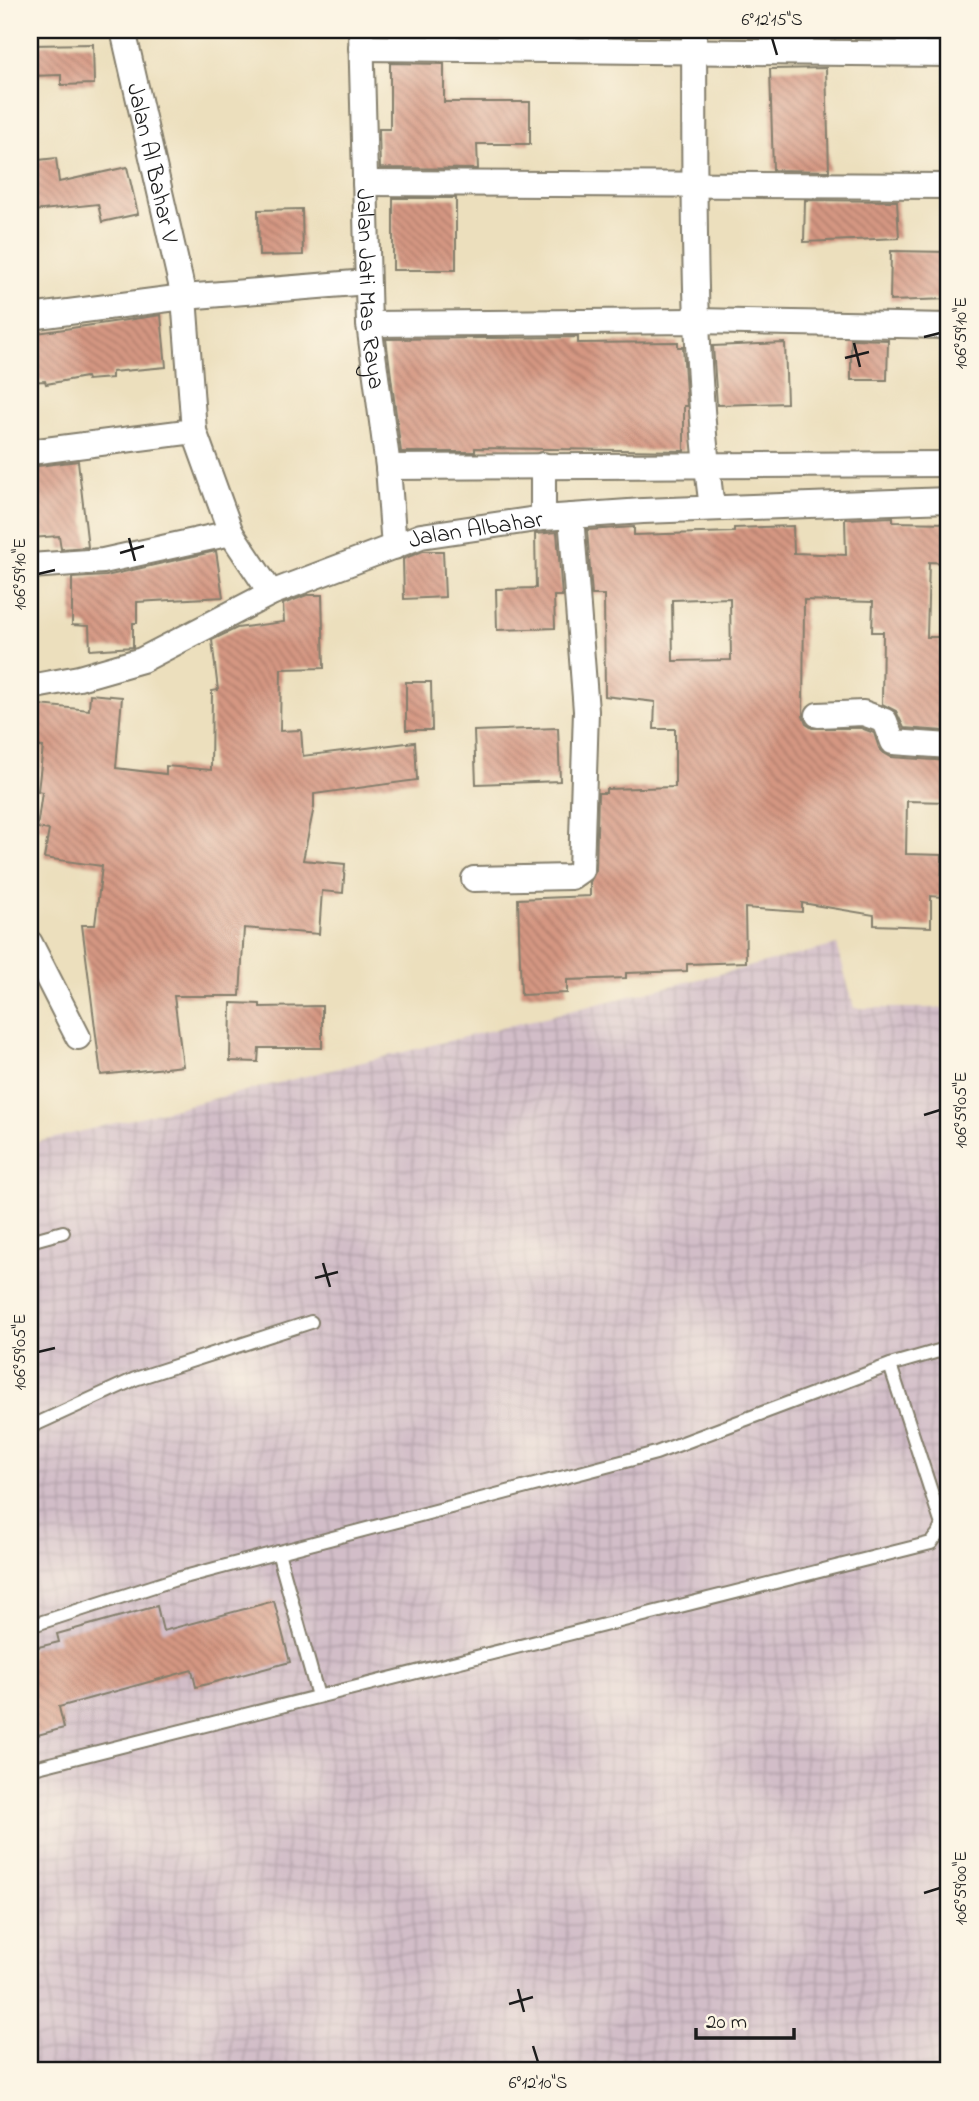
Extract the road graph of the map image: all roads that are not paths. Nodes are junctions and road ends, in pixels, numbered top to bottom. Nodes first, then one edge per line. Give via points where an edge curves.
1 (122, 30) edge
2 (361, 39) edge
3 (694, 40) edge
4 (949, 54) edge
5 (365, 183) junction
6 (695, 186) junction
7 (949, 186) edge
8 (367, 282) junction
9 (184, 297) junction
10 (30, 317) edge
11 (695, 321) junction
12 (369, 324) junction
13 (949, 326) edge
14 (194, 431) junction
15 (30, 452) edge
16 (949, 464) edge
17 (543, 465) junction
18 (706, 466) junction
19 (388, 467) junction
20 (949, 500) edge
21 (712, 508) junction
22 (571, 516) junction
23 (543, 518) junction
24 (231, 533) junction
25 (394, 547) junction
26 (30, 566) edge
27 (271, 593) junction
28 (30, 687) edge
29 (818, 715) dead end
30 (949, 746) edge
31 (474, 879) dead end
32 (30, 943) edge
33 (78, 1037) dead end
34 (63, 1232) dead end
35 (30, 1241) edge
36 (311, 1322) dead end
37 (949, 1349) edge
38 (890, 1365) junction
39 (30, 1427) edge
40 (949, 1538) edge
41 (931, 1543) junction
42 (278, 1552) junction
43 (30, 1626) edge
44 (318, 1696) junction
45 (30, 1769) edge

1 - 9 street, Jalan Al Bahar V
2 - 3 street
2 - 5 street, Jalan Jati Mas Raya
3 - 4 street
3 - 6 street
5 - 6 street
5 - 8 street, Jalan Jati Mas Raya
6 - 7 street
6 - 11 street
8 - 9 street
8 - 12 street, Jalan Jati Mas Raya
9 - 10 street
9 - 14 street, Jalan Al Bahar V
11 - 12 street
11 - 13 street
11 - 18 street
12 - 19 street, Jalan Jati Mas Raya
14 - 15 street
14 - 24 street, Jalan Al Bahar V
16 - 18 street
17 - 18 street
17 - 19 street
17 - 23 street
18 - 21 street
19 - 25 street, Jalan Jati Mas Raya
20 - 21 street, Jalan Albahar
21 - 22 street, Jalan Albahar
22 - 23 street, Jalan Albahar
22 - 31 street via 586,711 581,870 572,877
23 - 25 street, Jalan Albahar via 421,536
24 - 26 street via 103,561
24 - 27 street, Jalan Al Bahar V
25 - 27 street, Jalan Albahar
27 - 28 street, Jalan Albahar via 142,660
29 - 30 street via 863,713 884,721 897,744
32 - 33 street
34 - 35 lane
36 - 39 lane via 135,1379
37 - 38 lane
38 - 41 lane via 942,1525
38 - 42 lane via 656,1453
40 - 41 lane
41 - 44 lane
42 - 43 lane
42 - 44 lane
44 - 45 lane

